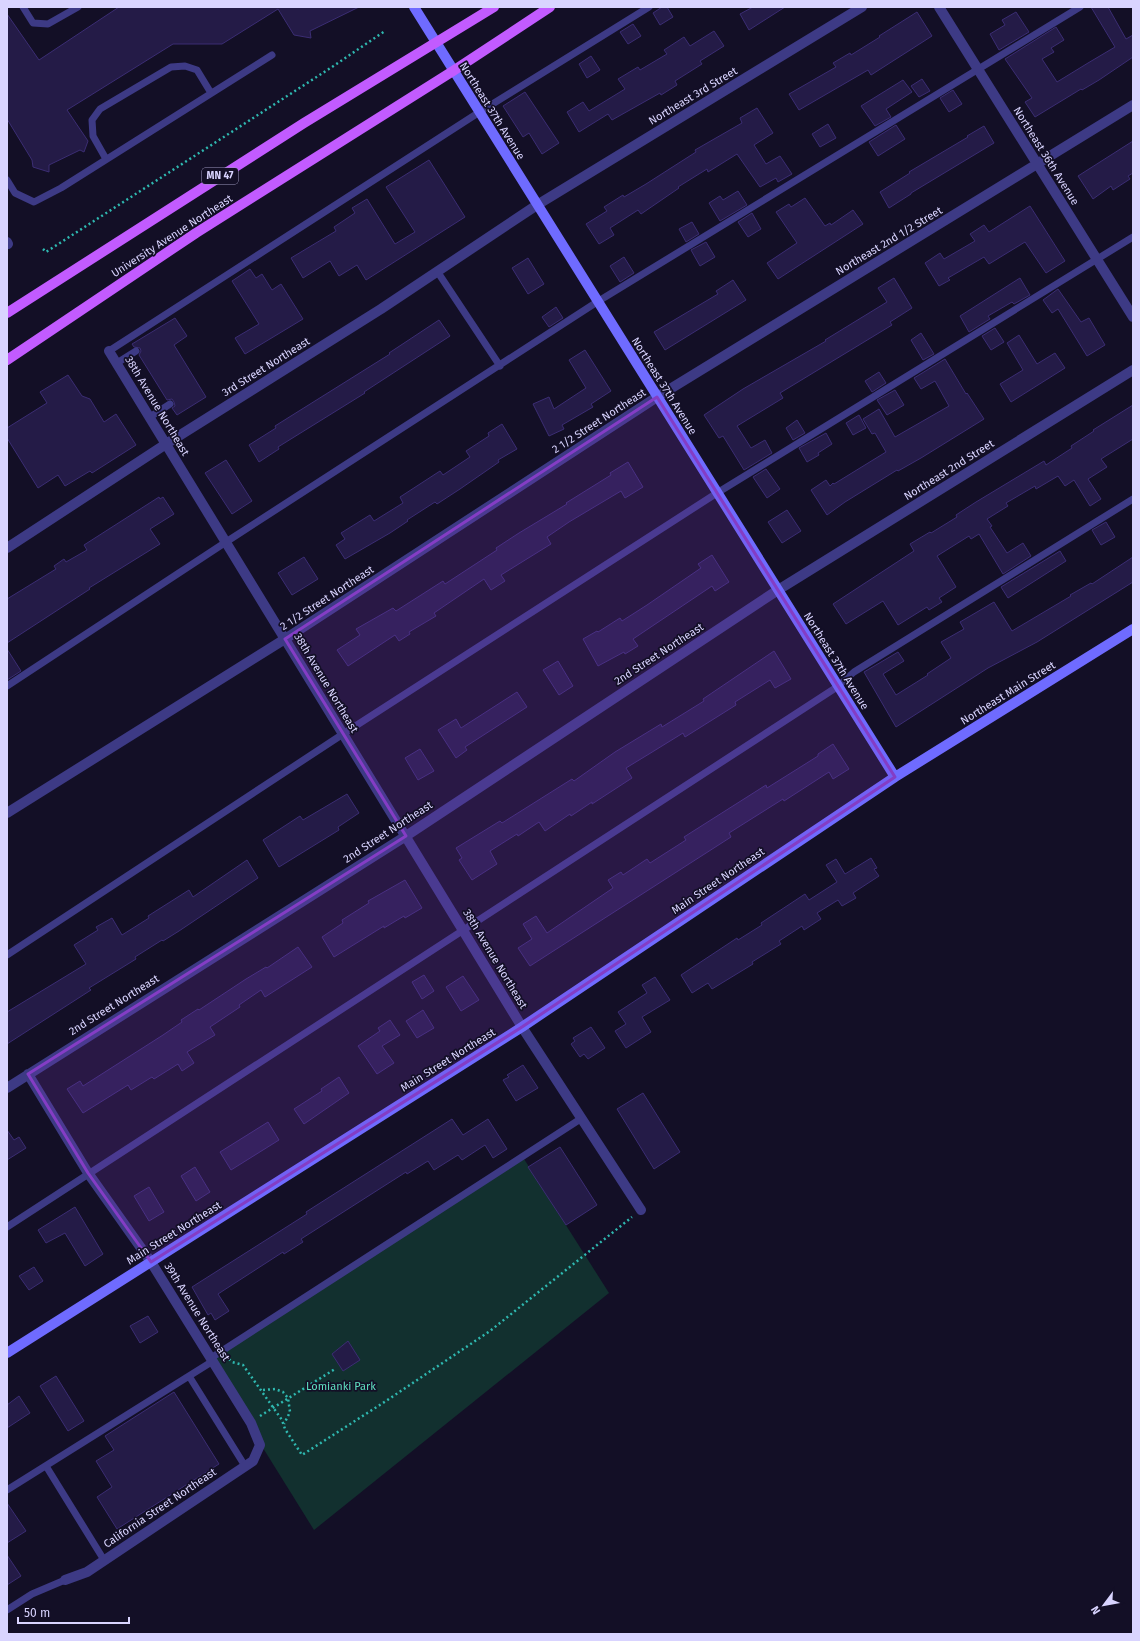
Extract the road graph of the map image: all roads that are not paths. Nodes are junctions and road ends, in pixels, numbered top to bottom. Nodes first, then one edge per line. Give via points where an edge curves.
1 (24, 7) edge
2 (78, 7) edge
3 (414, 7) edge
4 (494, 7) edge
5 (550, 7) edge
6 (650, 7) edge
7 (862, 7) edge
8 (939, 7) edge
9 (1080, 7) edge
10 (65, 11) edge
11 (435, 43) junction
12 (272, 55) dead end
13 (978, 70) junction
14 (453, 71) junction
15 (211, 93) junction
16 (1133, 105) edge
17 (478, 112) junction
18 (106, 159) junction
19 (1037, 164) junction
20 (7, 180) edge
21 (537, 205) junction
22 (1133, 237) edge
23 (1097, 259) junction
24 (437, 271) junction
25 (597, 302) junction
26 (7, 314) edge
27 (1133, 317) edge
28 (109, 351) joint
29 (136, 351) dead end
30 (7, 360) edge
31 (117, 363) junction
32 (500, 366) junction
33 (1133, 370) edge
34 (657, 397) junction
35 (170, 404) dead end
36 (150, 417) junction
37 (166, 444) junction
38 (717, 493) junction
39 (1133, 499) edge
40 (226, 542) junction
41 (7, 548) edge
42 (778, 590) junction
43 (1133, 629) edge
44 (286, 639) junction
45 (7, 686) edge
46 (837, 687) junction
47 (344, 734) junction
48 (895, 777) junction
49 (7, 813) edge
50 (406, 836) junction
51 (464, 930) junction
52 (7, 955) edge
53 (522, 1027) junction
54 (28, 1074) junction
55 (7, 1088) edge
56 (582, 1118) junction
57 (88, 1173) junction
58 (642, 1210) road end
59 (7, 1227) edge
60 (151, 1262) junction
61 (7, 1353) edge
62 (212, 1360) junction
63 (189, 1376) junction
64 (260, 1446) joint
65 (46, 1466) junction
66 (245, 1466) junction
67 (7, 1490) edge
68 (104, 1560) junction
69 (65, 1580) joint
70 (7, 1610) edge

1 - 10 lane via 33,23 48,24
2 - 10 lane
3 - 11 street, Northeast 37th Avenue
4 - 11 main road, MN 47
5 - 14 main road, University Avenue Northeast
6 - 17 lane
7 - 21 street, Northeast 3rd Street
8 - 13 street, Northeast 36th Avenue
9 - 13 lane
11 - 14 street, Northeast 37th Avenue
11 - 26 main road, MN 47 via 304,123
12 - 15 lane
13 - 19 street, Northeast 36th Avenue
13 - 25 lane
14 - 17 street, Northeast 37th Avenue
14 - 30 main road, University Avenue Northeast via 196,234
15 - 18 lane
15 - 18 lane via 197,70 185,66 172,67 100,110 92,120 93,136
16 - 19 street, Northeast 2nd 1/2 Street
17 - 21 street, Northeast 37th Avenue
17 - 28 lane
18 - 20 lane via 34,202 15,193
19 - 23 street, Northeast 36th Avenue
19 - 34 street, Northeast 2nd 1/2 Street
21 - 24 street, 3rd Street Northeast
21 - 25 street, Northeast 37th Avenue
22 - 23 lane
23 - 27 street, Northeast 36th Avenue
23 - 38 lane
24 - 32 lane
24 - 37 street, 3rd Street Northeast
25 - 32 lane
25 - 34 street, Northeast 37th Avenue
28 - 31 street, 38th Avenue Northeast
29 - 31 lane
31 - 36 street, 38th Avenue Northeast
32 - 40 lane
33 - 42 street, Northeast 2nd Street
34 - 38 street, Northeast 37th Avenue
34 - 44 street, 2 1/2 Street Northeast
35 - 36 lane
36 - 37 street, 38th Avenue Northeast
37 - 40 street, 38th Avenue Northeast
37 - 41 street, 3rd Street Northeast
38 - 42 street, Northeast 37th Avenue
38 - 47 lane
39 - 46 lane via 860,668
40 - 44 street, 38th Avenue Northeast
40 - 45 lane
42 - 46 street, Northeast 37th Avenue
42 - 50 street, 2nd Street Northeast
43 - 48 street, Northeast Main Street
44 - 47 street, 38th Avenue Northeast
44 - 49 street, 2 1/2 Street Northeast
46 - 48 street, Northeast 37th Avenue
46 - 51 lane
47 - 50 street, 38th Avenue Northeast
47 - 52 lane
48 - 53 street, Main Street Northeast
50 - 51 street, 38th Avenue Northeast
50 - 54 street, 2nd Street Northeast
51 - 53 street, 38th Avenue Northeast
51 - 57 lane
53 - 56 street, 38th Avenue Northeast
53 - 60 street, Main Street Northeast
54 - 55 street, 2nd Street Northeast
54 - 57 street, 39th Avenue Northeast
56 - 58 street, 38th Avenue Northeast
56 - 62 lane
57 - 59 lane
57 - 60 street, 39th Avenue Northeast
60 - 61 street, Main Street Northeast
60 - 62 street, 39th Avenue Northeast
62 - 63 lane
62 - 64 street, 39th Avenue Northeast via 251,1423
63 - 65 lane
63 - 66 lane
64 - 66 street, California Street Northeast via 253,1461
65 - 67 lane
65 - 68 lane
66 - 68 street, California Street Northeast
68 - 69 street, California Street Northeast via 87,1572
69 - 70 lane via 32,1594

